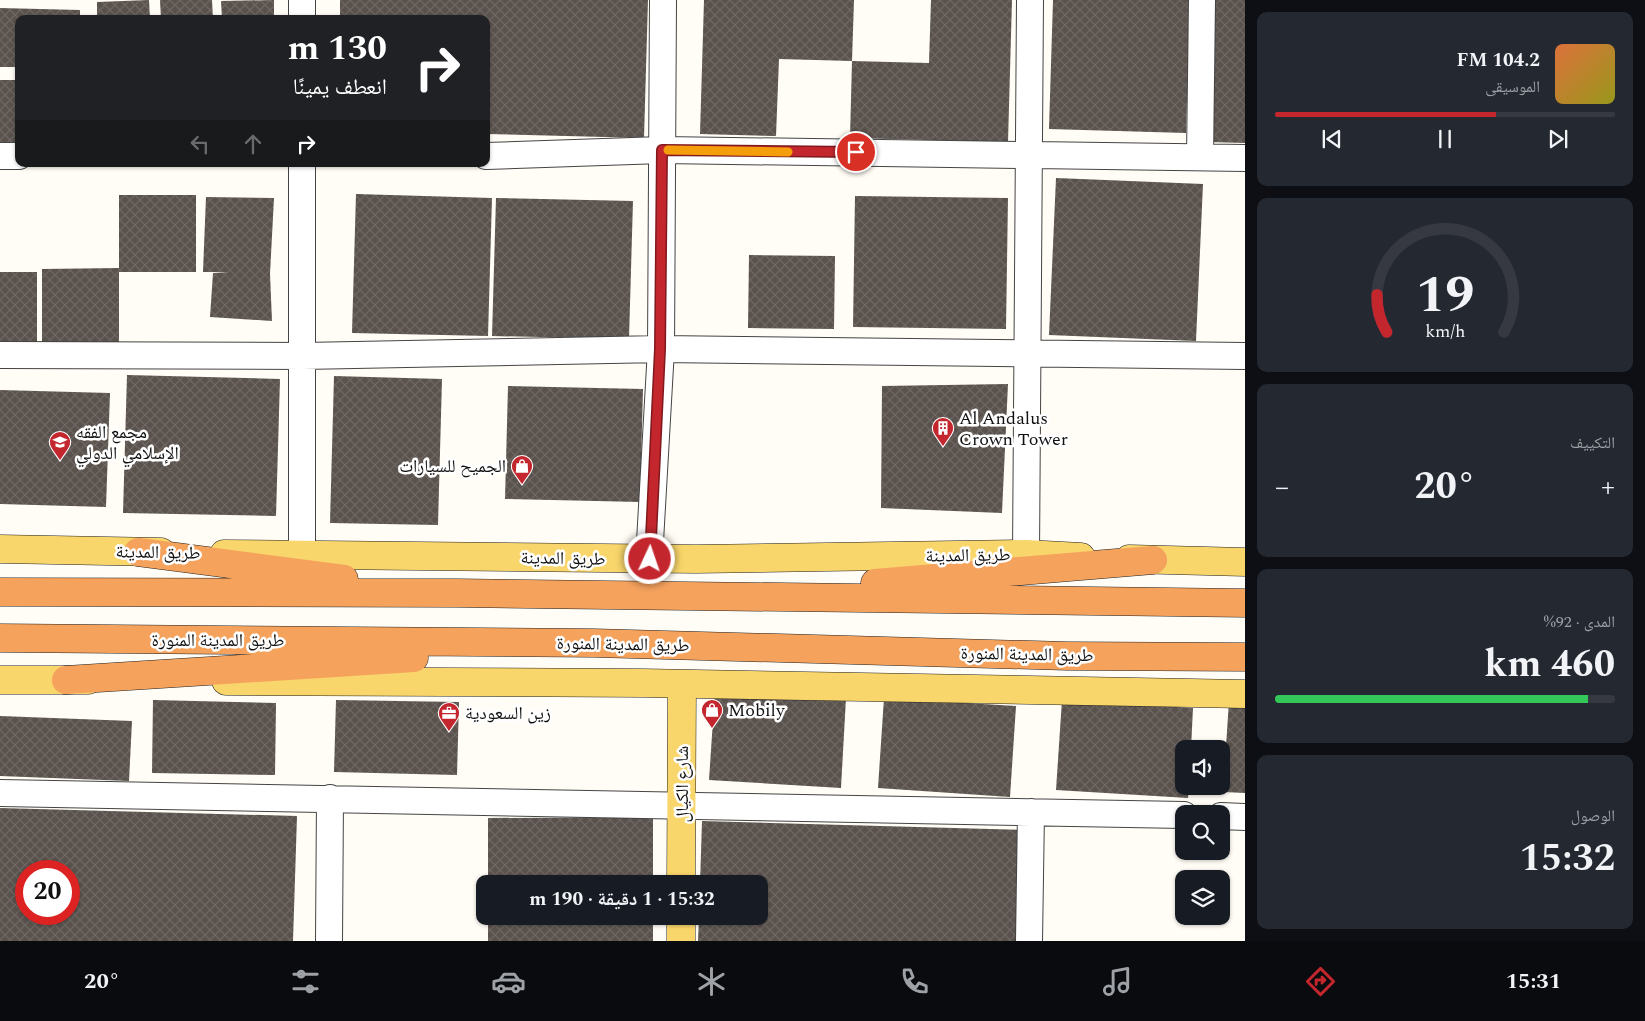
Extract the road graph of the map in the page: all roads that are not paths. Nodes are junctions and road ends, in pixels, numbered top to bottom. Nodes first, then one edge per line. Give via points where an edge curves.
1 (302, 0) edge
2 (663, 0) edge
3 (1030, 0) edge
4 (1202, 0) edge
5 (302, 15) edge
6 (662, 150) junction
7 (1030, 155) junction
8 (0, 156) edge
9 (15, 156) edge
10 (490, 156) edge
11 (1200, 157) junction
12 (1245, 158) edge
13 (302, 167) edge
14 (660, 349) junction
15 (1029, 354) junction
16 (0, 355) edge
17 (303, 356) junction
18 (1245, 356) edge
19 (0, 549) edge
20 (138, 552) junction
21 (1026, 554) junction
22 (302, 555) junction
23 (650, 559) junction
24 (1153, 560) junction
25 (1245, 562) edge
26 (0, 592) edge
27 (457, 593) junction
28 (715, 597) junction
29 (1245, 603) edge
30 (0, 638) edge
31 (594, 643) junction
32 (1067, 656) junction
33 (1245, 657) edge
34 (1245, 668) edge
35 (0, 680) edge
36 (66, 680) junction
37 (682, 684) junction
38 (1245, 694) edge
39 (0, 793) edge
40 (330, 798) junction
41 (682, 805) junction
42 (1031, 812) junction
43 (1175, 815) edge
44 (1230, 816) edge
45 (1245, 817) edge
46 (681, 875) edge
47 (681, 925) edge
48 (329, 941) edge
49 (681, 941) edge
50 (1029, 941) edge

1 - 5 street
2 - 6 street
3 - 7 street
4 - 11 street
6 - 7 street
6 - 10 street
6 - 14 street
7 - 11 street
7 - 15 street
8 - 9 street
11 - 12 street
13 - 17 street
14 - 15 street
14 - 17 street
14 - 23 street
15 - 18 street
15 - 21 street
16 - 17 street
17 - 22 street
19 - 20 main road, طريق المدينة
20 - 22 main road, طريق المدينة
20 - 27 highway
21 - 23 main road, طريق المدينة
21 - 24 main road, طريق المدينة
22 - 23 main road, طريق المدينة
24 - 25 main road, طريق المدينة
24 - 28 highway
26 - 27 highway
27 - 28 highway
28 - 29 highway
30 - 31 highway, طريق المدينة المنورة
31 - 32 highway, طريق المدينة المنورة
31 - 36 highway
32 - 33 highway, طريق المدينة المنورة
32 - 34 highway
35 - 36 main road
36 - 37 main road
37 - 38 main road
37 - 41 main road, شارع الكيال
39 - 40 street
40 - 41 street
40 - 48 street
41 - 42 street
41 - 46 main road, شارع الكيال
42 - 43 street
42 - 50 street
44 - 45 street
47 - 49 main road

